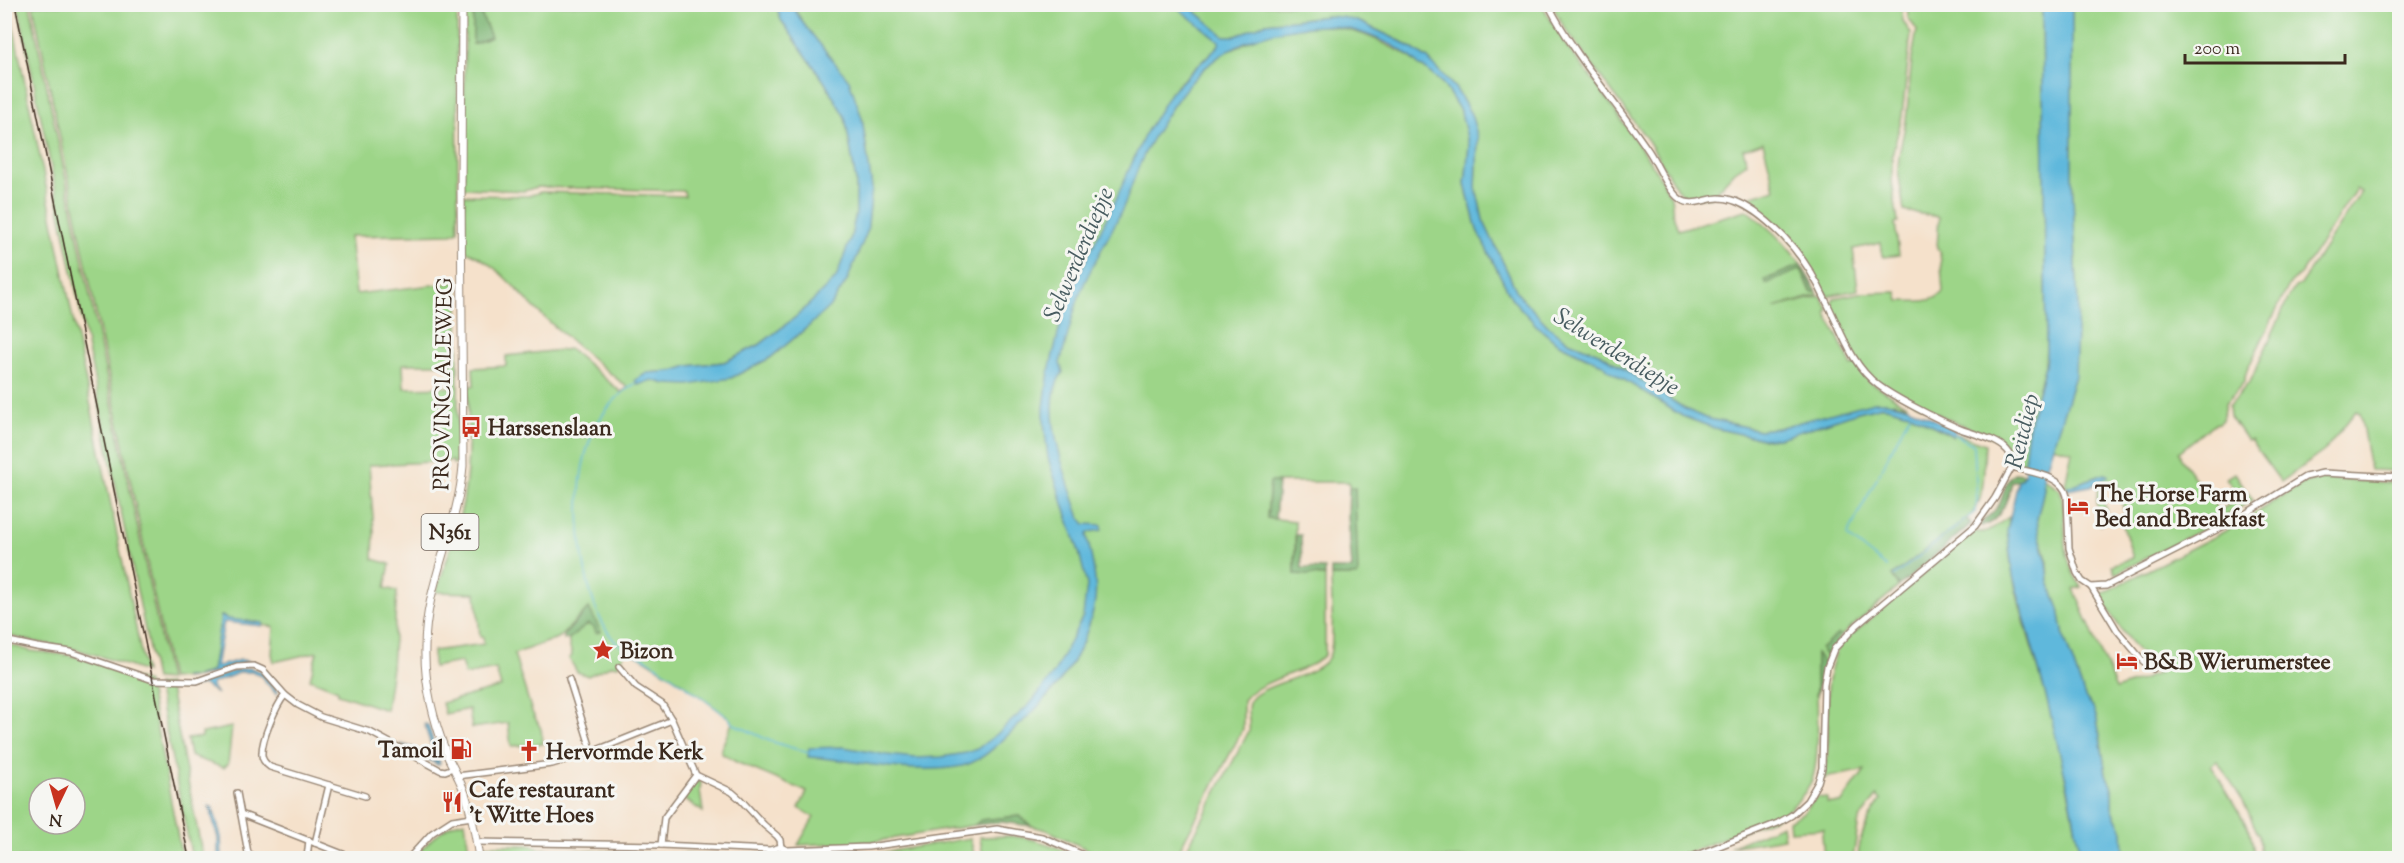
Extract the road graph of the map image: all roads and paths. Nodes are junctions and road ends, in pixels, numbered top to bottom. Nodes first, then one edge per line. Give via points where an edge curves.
1 (462, 4) edge
2 (1548, 4) edge
3 (2012, 467) junction
4 (2400, 477) edge
5 (2091, 587) junction
6 (4, 640) edge
7 (619, 667) dead end
8 (2152, 669) dead end
9 (569, 679) dead end
10 (285, 695) junction
11 (672, 720) junction
12 (592, 752) junction
13 (453, 768) junction
14 (696, 775) junction
15 (457, 777) junction
16 (329, 785) junction
17 (237, 793) dead end
18 (365, 796) dead end
19 (241, 814) junction
20 (472, 817) junction
21 (312, 842) junction
22 (477, 842) junction
23 (662, 845) junction
24 (781, 847) junction
25 (1705, 855) edge
26 (256, 858) edge
27 (307, 858) edge
28 (353, 858) edge
29 (409, 858) edge
30 (479, 858) edge
31 (1090, 858) edge
32 (1689, 858) edge

1 - 13 main road, PROVINCIALEWEG / N361 via 463,466 458,503 427,611 424,649 433,711
2 - 3 street via 1567,38 1678,198 1693,203 1715,198 1731,200 1764,220 1808,267 1851,353 1869,378 1882,389 1956,427 2000,445 2009,452
3 - 5 street via 2057,481 2066,491 2070,554 2080,578
3 - 25 street via 1976,526 1857,624 1834,649 1824,684 1822,768 1807,801 1778,823
4 - 5 street via 2323,473 2305,477 2193,543 2106,586
5 - 8 street via 2117,630
6 - 10 street via 71,652 153,680 197,681 237,667 254,666 266,672
7 - 11 street via 636,687 662,704
9 - 12 street
10 - 13 street via 321,717 370,732 440,770
10 - 16 street via 266,735 261,755 264,762
11 - 12 street
11 - 14 street
12 - 15 street via 548,765
13 - 15 main road, PROVINCIALEWEG / N361
14 - 23 street via 664,818
14 - 24 street via 732,792 777,836
15 - 20 main road, PROVINCIALEWEG / N361
16 - 18 street
16 - 21 street
17 - 19 street
19 - 21 street
19 - 26 street via 248,853
20 - 22 main road, PROVINCIALEWEG / N361
20 - 29 street via 452,820 432,833
21 - 27 street
21 - 28 street
22 - 23 street
22 - 30 main road, PROVINCIALEWEG / N361
23 - 24 street via 770,850
24 - 31 street via 868,847 997,829 1042,837
25 - 32 street

